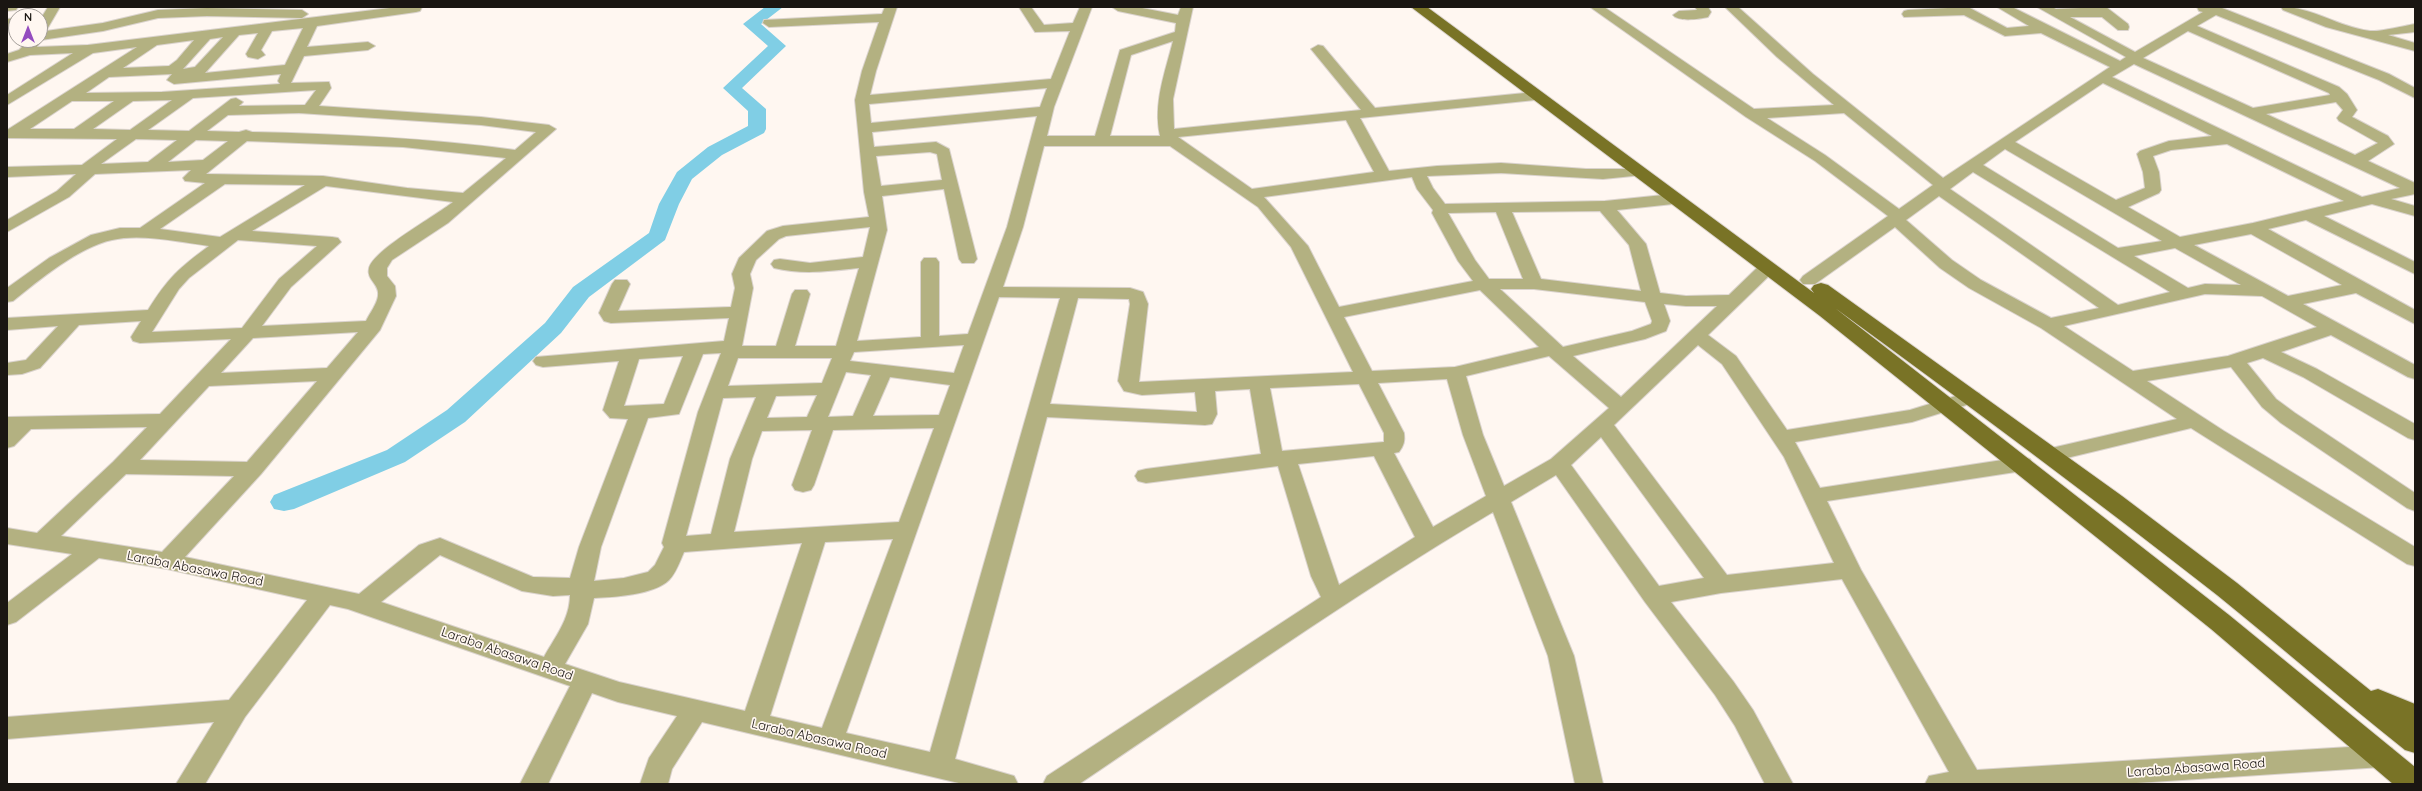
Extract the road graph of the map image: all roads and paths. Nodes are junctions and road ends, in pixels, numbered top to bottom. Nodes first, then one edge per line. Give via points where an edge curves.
1 (12, 7) edge
2 (54, 7) edge
3 (352, 7) edge
4 (1025, 7) edge
5 (1086, 7) edge
6 (1118, 7) edge
7 (1418, 7) edge
8 (1437, 7) edge
9 (1596, 7) edge
10 (1701, 7) edge
11 (1731, 7) edge
12 (2003, 7) edge
13 (2197, 7) edge
14 (2288, 7) edge
15 (7, 8) edge
16 (416, 8) edge
17 (2216, 8) edge
18 (1963, 9) edge
19 (209, 10) edge
20 (259, 10) edge
21 (2049, 10) edge
22 (2101, 10) edge
23 (116, 12) dead end
24 (889, 12) edge
25 (1908, 14) dead end
26 (48, 16) edge
27 (148, 16) junction
28 (1679, 16) dead end
29 (1184, 20) edge
30 (312, 23) junction
31 (769, 23) dead end
32 (2187, 26) junction
33 (103, 27) junction
34 (1078, 27) junction
35 (2123, 27) dead end
36 (268, 28) junction
37 (2415, 28) edge
38 (2043, 29) junction
39 (236, 32) junction
40 (2371, 34) junction
41 (48, 35) edge
42 (205, 36) junction
43 (182, 39) junction
44 (2347, 41) dead end
45 (153, 42) junction
46 (120, 46) junction
47 (368, 46) dead end
48 (2415, 47) edge
49 (28, 48) edge
50 (89, 49) junction
51 (1318, 49) dead end
52 (26, 51) junction
53 (299, 52) junction
54 (258, 55) dead end
55 (2134, 57) junction
56 (7, 58) edge
57 (2120, 66) junction
58 (291, 69) junction
59 (107, 73) junction
60 (2103, 78) junction
61 (1056, 83) junction
62 (282, 87) junction
63 (249, 90) junction
64 (2415, 94) edge
65 (188, 95) junction
66 (1535, 96) junction
67 (71, 97) junction
68 (129, 97) junction
69 (2342, 97) junction
70 (862, 100) junction
71 (7, 101) edge
72 (273, 109) junction
73 (1846, 109) junction
74 (309, 110) junction
75 (225, 111) junction
76 (1046, 111) junction
77 (2250, 113) junction
78 (1372, 114) junction
79 (1751, 114) junction
80 (1351, 116) junction
81 (864, 128) junction
82 (77, 134) junction
83 (133, 134) junction
84 (9, 135) edge
85 (195, 135) junction
86 (243, 136) junction
87 (1170, 138) junction
88 (2229, 139) junction
89 (1037, 141) junction
90 (1101, 141) junction
91 (2006, 143) junction
92 (868, 152) junction
93 (519, 155) junction
94 (2356, 161) junction
95 (205, 165) junction
96 (1973, 165) junction
97 (153, 166) junction
98 (90, 170) junction
99 (26, 171) junction
100 (7, 172) edge
101 (1637, 172) junction
102 (1418, 173) junction
103 (1384, 176) junction
104 (221, 178) junction
105 (323, 181) junction
106 (7, 184) edge
107 (951, 184) junction
108 (1941, 187) junction
109 (2414, 191) edge
110 (872, 192) junction
111 (1247, 194) junction
112 (465, 198) junction
113 (1673, 199) junction
114 (2365, 201) junction
115 (1605, 206) junction
116 (2117, 206) junction
117 (1502, 207) junction
118 (1441, 210) junction
119 (2415, 211) edge
120 (2309, 215) junction
121 (1898, 218) junction
122 (878, 221) junction
123 (7, 227) edge
124 (2253, 228) junction
125 (142, 234) junction
126 (229, 239) junction
127 (2178, 243) junction
128 (2115, 253) junction
129 (2415, 254) edge
130 (968, 259) dead end
131 (2397, 260) junction
132 (871, 261) junction
133 (930, 262) dead end
134 (780, 264) dead end
135 (1767, 268) junction
136 (2415, 269) edge
137 (1809, 280) junction
138 (621, 284) dead end
139 (1484, 284) junction
140 (1534, 284) junction
141 (2358, 287) junction
142 (992, 292) junction
143 (1071, 292) junction
144 (2266, 292) junction
145 (801, 294) dead end
146 (2186, 294) junction
147 (7, 297) edge
148 (1652, 298) junction
149 (1736, 300) junction
150 (2286, 302) junction
151 (2115, 311) junction
152 (739, 312) junction
153 (1334, 314) junction
154 (154, 315) junction
155 (2415, 318) edge
156 (74, 320) junction
157 (7, 324) edge
158 (2048, 324) junction
159 (373, 326) junction
160 (2334, 328) junction
161 (247, 333) junction
162 (1698, 336) junction
163 (976, 339) junction
164 (930, 342) junction
165 (695, 349) junction
166 (732, 349) junction
167 (1556, 351) junction
168 (2264, 351) junction
169 (784, 352) junction
170 (631, 355) junction
171 (842, 355) junction
172 (2235, 360) junction
173 (543, 361) dead end
174 (9, 370) edge
175 (883, 370) junction
176 (1455, 373) junction
177 (2415, 373) edge
178 (333, 374) junction
179 (1366, 377) junction
180 (2127, 378) junction
181 (204, 380) junction
182 (962, 380) junction
183 (1259, 384) junction
184 (1204, 386) junction
185 (829, 390) junction
186 (768, 391) junction
187 (715, 392) junction
188 (1972, 397) junction
189 (1945, 405) junction
190 (1622, 408) junction
191 (1038, 410) junction
192 (640, 413) junction
193 (166, 420) junction
194 (947, 421) junction
195 (2194, 421) junction
196 (16, 423) edge
197 (860, 423) junction
198 (820, 424) junction
199 (754, 425) junction
200 (1603, 425) junction
201 (2415, 433) edge
202 (1782, 437) junction
203 (7, 441) edge
204 (1381, 449) junction
205 (2050, 455) junction
206 (1280, 459) junction
207 (1558, 464) junction
208 (2022, 464) junction
209 (121, 467) junction
210 (253, 469) junction
211 (1146, 476) dead end
212 (803, 485) dead end
213 (1814, 496) junction
214 (1499, 501) junction
215 (2415, 503) edge
216 (906, 530) junction
217 (816, 534) junction
218 (7, 536) edge
219 (1428, 540) junction
220 (41, 542) junction
221 (720, 543) junction
222 (676, 546) junction
223 (94, 550) junction
224 (2415, 558) edge
225 (167, 561) junction
226 (1849, 570) junction
227 (1721, 584) junction
228 (581, 588) junction
229 (324, 595) junction
230 (1653, 596) junction
231 (1334, 600) junction
232 (362, 605) junction
233 (7, 616) edge
234 (550, 668) junction
235 (2332, 676) junction
236 (586, 680) junction
237 (236, 710) junction
238 (695, 711) junction
239 (2415, 717) edge
240 (754, 724) junction
241 (7, 728) edge
242 (2415, 741) edge
243 (830, 742) junction
244 (2382, 756) junction
245 (940, 766) junction
246 (1969, 782) junction
247 (190, 784) edge
248 (534, 784) edge
249 (654, 784) edge
250 (1004, 784) edge
251 (1057, 784) edge
252 (1589, 784) edge
253 (1780, 784) edge
254 (1940, 784) edge
255 (2414, 784) edge

1 - 15 street
2 - 26 street
3 - 20 street via 321,14
4 - 34 street via 1040,29
5 - 34 street
6 - 29 street
7 - 66 main road
8 - 137 main road
9 - 79 street
10 - 28 street via 1704,14
11 - 73 street via 1750,27
12 - 38 street
13 - 17 street
14 - 40 street via 2331,24
16 - 30 street
17 - 32 street
17 - 64 street via 2384,77
18 - 25 street
18 - 38 street via 2005,32
19 - 20 street
19 - 27 street
19 - 43 street
21 - 22 street
21 - 55 street
22 - 35 street
23 - 33 street
24 - 31 street
24 - 70 street
27 - 33 street
27 - 46 street via 146,22
29 - 87 street via 1169,81 1164,121
29 - 90 street via 1125,53
30 - 36 street
30 - 53 street
32 - 55 street
32 - 69 street via 2334,90
33 - 41 street
34 - 61 street
36 - 39 street
36 - 54 street via 254,50 253,54
37 - 40 street
38 - 57 street
39 - 42 street
39 - 58 street via 199,71 181,73 174,80
40 - 44 street
40 - 48 street
42 - 43 street
42 - 59 street via 182,63 172,70
43 - 45 street
45 - 46 street
45 - 59 street
46 - 50 street
47 - 53 street
49 - 52 street
50 - 52 street
50 - 71 street
51 - 78 street
52 - 56 street
53 - 58 street
55 - 57 street
55 - 77 street
57 - 60 street
58 - 62 street
59 - 67 street
60 - 88 street
60 - 91 street
61 - 70 street
61 - 76 street
62 - 63 street
62 - 72 street
62 - 74 street via 324,85
63 - 65 street
63 - 75 street
65 - 68 street
65 - 83 street
66 - 78 street
66 - 101 main road
67 - 68 street
67 - 84 street
68 - 82 street
69 - 77 street
69 - 94 street via 2350,110 2344,118 2386,144
70 - 81 street
72 - 74 street
72 - 75 street
72 - 86 street
73 - 79 street
73 - 108 street
74 - 93 street via 481,121 549,129
75 - 85 street
76 - 81 street
76 - 89 street
77 - 94 street
78 - 80 street
79 - 121 street via 1820,158
80 - 87 street
80 - 103 street
81 - 92 street
82 - 83 street
82 - 84 street
83 - 85 street
83 - 98 street via 90,165
85 - 86 street
85 - 97 street
86 - 93 street via 458,145
86 - 95 street
87 - 90 street
87 - 111 street
88 - 114 street
88 - 116 street via 2169,146 2145,154 2153,190
89 - 90 street
89 - 142 street via 1015,227
91 - 96 street
91 - 116 street
92 - 107 street via 936,147 944,152
92 - 110 street
93 - 112 street
94 - 109 street
95 - 97 street
95 - 104 street via 191,178
96 - 108 street
96 - 128 street
97 - 98 street
98 - 99 street
98 - 123 street via 63,194
99 - 100 street
99 - 106 street
101 - 102 street via 1599,176 1501,168
101 - 113 main road
102 - 103 street
102 - 118 street via 1425,189
103 - 111 street
104 - 105 street
104 - 125 street
105 - 112 street
105 - 126 street
107 - 110 street
107 - 130 street
108 - 121 street
108 - 151 street
109 - 114 street
110 - 122 street
111 - 153 street via 1264,204 1300,246
112 - 159 street via 433,226 385,257 378,268 378,277 386,286 387,296
113 - 115 street
113 - 135 main road
114 - 119 street
114 - 120 street
115 - 117 street
115 - 148 street via 1637,244
116 - 127 street
117 - 118 street
117 - 140 street
118 - 139 street via 1440,213 1467,261
120 - 124 street
120 - 131 street
121 - 137 street
121 - 158 street via 1946,264 1975,284
122 - 132 street via 879,230
122 - 152 street via 774,234 748,258 741,274 744,288
124 - 127 street
124 - 141 street
125 - 126 street
125 - 147 street via 118,233 100,237
126 - 154 street via 172,286
126 - 161 street via 332,242 285,283
127 - 128 street
127 - 144 street
128 - 146 street
129 - 131 street
131 - 136 street
132 - 134 street via 810,268
132 - 171 street
133 - 164 street
135 - 149 street
135 - 189 main road
137 - 188 main road
138 - 152 street via 608,313 611,317
139 - 140 street
139 - 153 street
139 - 167 street
140 - 148 street
141 - 150 street
141 - 155 street
142 - 143 street
142 - 163 street
143 - 184 street via 1137,296 1139,304 1128,381 1131,387 1142,389
143 - 191 street
144 - 146 street via 2205,289
144 - 150 street
145 - 169 street
146 - 151 street
148 - 149 street via 1686,301
148 - 167 street via 1662,321 1660,327 1638,335
149 - 162 street
150 - 160 street
151 - 158 street
152 - 166 street
153 - 179 street
154 - 156 street
154 - 161 street via 140,337
156 - 157 street
156 - 174 street via 38,360 28,366
158 - 180 street
159 - 161 street
159 - 178 street
160 - 168 street via 2306,335
160 - 177 street
161 - 181 street
162 - 190 street
162 - 202 street via 1729,360
163 - 164 street
163 - 182 street
164 - 171 street
165 - 166 street
165 - 170 street
165 - 192 street via 674,408 668,411
166 - 169 street
166 - 187 street
167 - 176 street
167 - 190 street
168 - 172 street
168 - 201 street via 2310,373
169 - 171 street
170 - 173 street
170 - 192 street via 613,410 617,413
171 - 175 street
171 - 185 street
172 - 180 street
172 - 215 street via 2269,402 2288,418
175 - 182 street
175 - 197 street
176 - 179 street
176 - 214 street via 1473,435
178 - 181 street
178 - 210 street
179 - 183 street
179 - 204 street via 1394,433 1395,441 1392,447
180 - 195 street
181 - 193 street
182 - 194 street
183 - 184 street
183 - 206 street
184 - 191 street via 1207,414 1205,419
185 - 186 street
185 - 198 street
186 - 187 street
186 - 199 street
187 - 222 street via 673,543
188 - 189 street
188 - 205 main road
189 - 202 street via 1898,419
189 - 208 main road
190 - 200 street
191 - 245 street
192 - 228 street via 590,547
193 - 196 street
193 - 209 street
194 - 197 street
194 - 216 street
195 - 205 street
195 - 224 street
196 - 203 street
197 - 198 street
198 - 199 street
198 - 212 street
199 - 221 street via 742,459
200 - 207 street
200 - 227 street
202 - 213 street
204 - 206 street
204 - 219 street
205 - 235 main road via 2228,590
206 - 211 street
206 - 231 street
207 - 214 street
207 - 230 street
208 - 213 street
208 - 244 main road via 2220,622
209 - 210 street
209 - 220 street
210 - 225 street
213 - 226 street
214 - 219 street
214 - 252 street via 1561,656
216 - 217 street
216 - 243 street
217 - 221 street
217 - 240 street
218 - 220 street, Laraba Abasawa Road
219 - 231 street
220 - 223 street, Laraba Abasawa Road
221 - 222 street
222 - 228 street via 662,574 655,580
223 - 225 street, Laraba Abasawa Road
223 - 233 street
225 - 229 street, Laraba Abasawa Road
226 - 227 street
226 - 246 street
227 - 230 street
228 - 232 street via 530,585 440,546 427,551
228 - 234 street via 582,605 576,624
229 - 232 street, Laraba Abasawa Road
229 - 237 street
230 - 253 street via 1724,688 1744,718
231 - 251 street
232 - 234 street, Laraba Abasawa Road
234 - 236 street, Laraba Abasawa Road
235 - 239 main road
235 - 242 main road
236 - 238 street, Laraba Abasawa Road via 618,692
236 - 248 street
237 - 241 street
237 - 247 street
238 - 240 street, Laraba Abasawa Road
238 - 249 street via 659,766
240 - 243 street, Laraba Abasawa Road
243 - 245 street, Laraba Abasawa Road
244 - 246 street, Laraba Abasawa Road
244 - 255 main road
245 - 250 street, Laraba Abasawa Road
246 - 254 street, Laraba Abasawa Road

